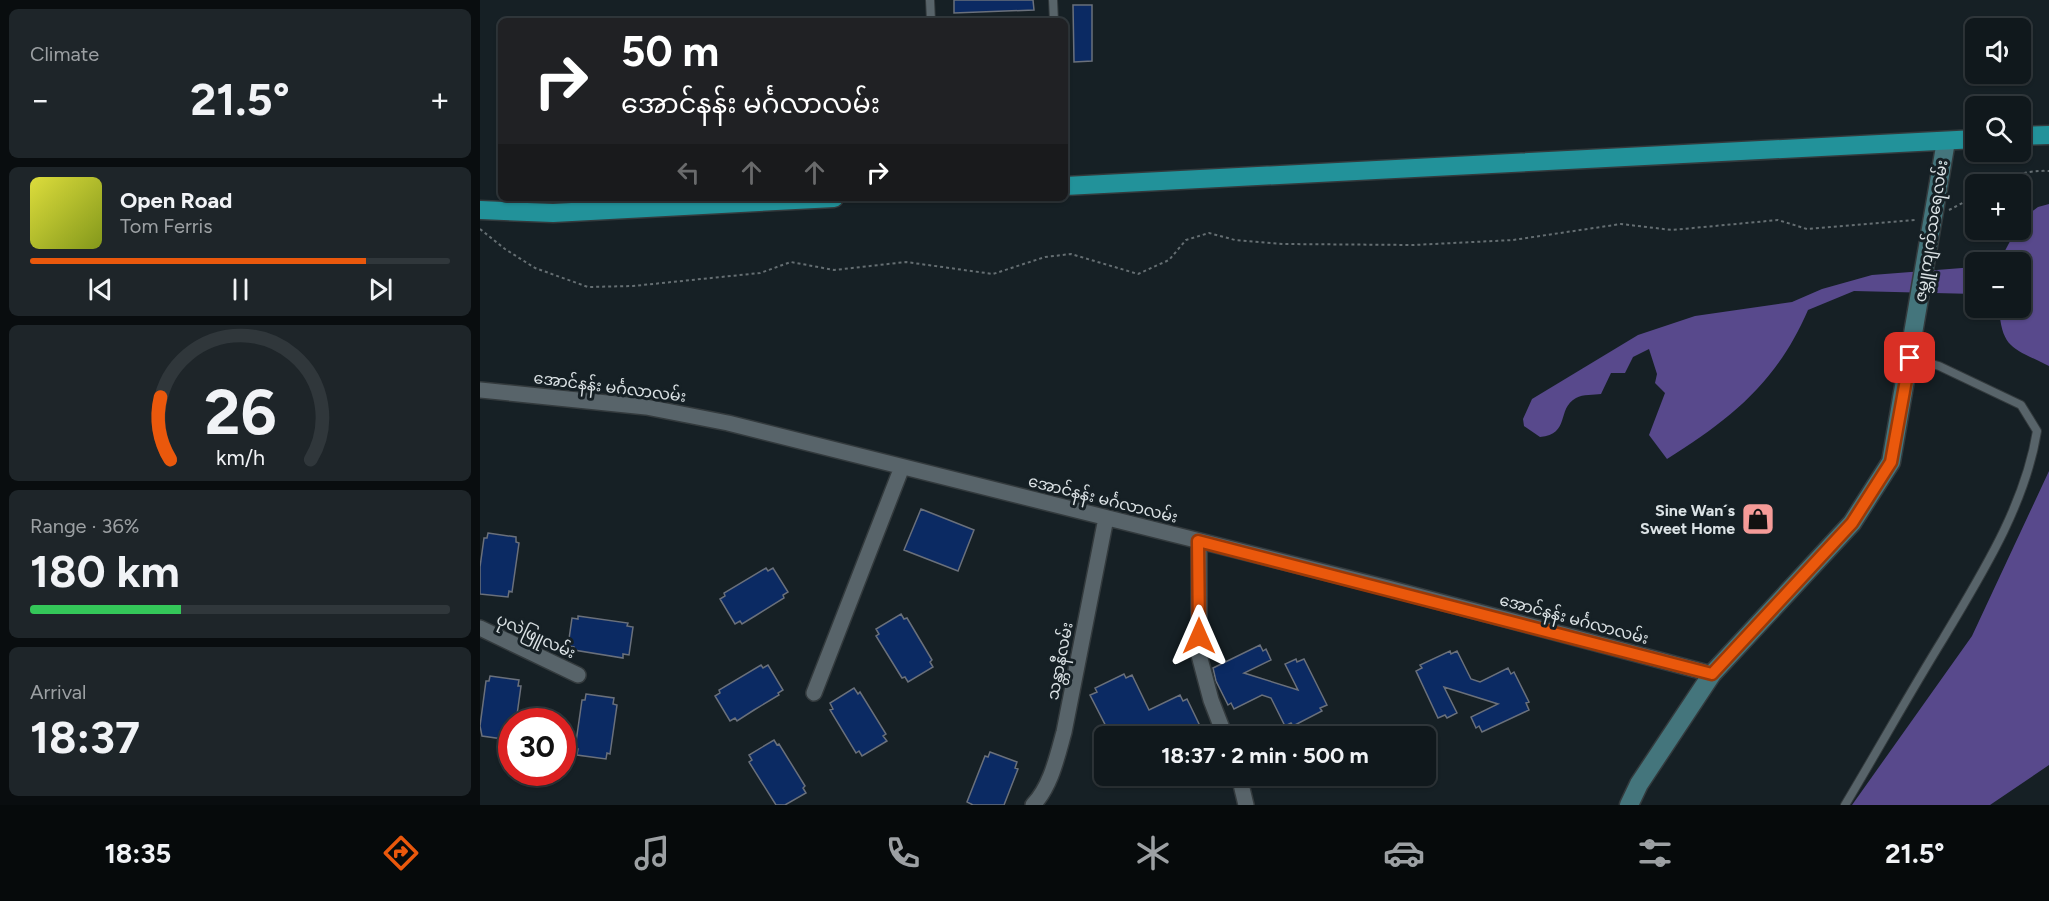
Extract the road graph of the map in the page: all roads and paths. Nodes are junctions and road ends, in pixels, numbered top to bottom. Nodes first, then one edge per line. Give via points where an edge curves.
1 (930, 0) edge
2 (1053, 0) edge
3 (931, 18) edge
4 (1054, 18) edge
5 (2049, 135) edge
6 (2031, 136) edge
7 (1965, 140) edge
8 (1946, 141) junction
9 (2049, 171) edge
10 (2017, 174) edge
11 (1068, 186) edge
12 (778, 201) edge
13 (1965, 202) edge
14 (480, 210) edge
15 (1933, 219) junction
16 (480, 229) edge
17 (1910, 358) junction
18 (480, 390) edge
19 (902, 467) junction
20 (1106, 518) junction
21 (1198, 541) junction
22 (480, 628) edge
23 (1712, 674) junction
24 (578, 675) dead end
25 (814, 693) dead end
26 (1221, 726) edge
27 (1241, 786) edge
28 (1033, 805) edge
29 (1246, 805) edge
30 (1629, 805) edge
31 (1845, 805) edge

1 - 3 lane
2 - 4 lane
5 - 6 highway
7 - 8 highway
8 - 11 highway
8 - 15 main road, ဇမ္ဘူကျက်သရေလမ်း
9 - 10 path
12 - 14 highway via 553,213
13 - 15 path
15 - 16 path via 1807,229 1778,220 1672,230 1621,225 1514,240 1413,245 1283,244 1235,240 1209,233 1186,240 1169,260 1138,274 1071,254 1045,257 993,274 906,262 834,270 791,262 760,273 588,287 536,267
15 - 17 main road, ဇမ္ဘူကျက်သရေလမ်း
17 - 23 main road, ဇမ္ဘူကျက်သရေလမ်း via 1891,462 1852,523
17 - 31 lane via 1939,366 2021,405 2037,431 2032,459 2014,505 1973,591
18 - 19 street, အောင်နန်း မင်္ဂလာလမ်း via 646,407 728,423
19 - 20 street, အောင်နန်း မင်္ဂလာလမ်း
19 - 25 street
20 - 21 street, အောင်နန်း မင်္ဂလာလမ်း
20 - 28 street, သန္တာနီလမ်း via 1064,732 1055,766 1041,797
21 - 23 street, အောင်နန်း မင်္ဂလာလမ်း
21 - 26 street via 1199,655
22 - 24 street, ပုလဲဖြူလမ်း
23 - 30 main road, ဇမ္ဘူကျက်သရေလမ်း
27 - 29 street

